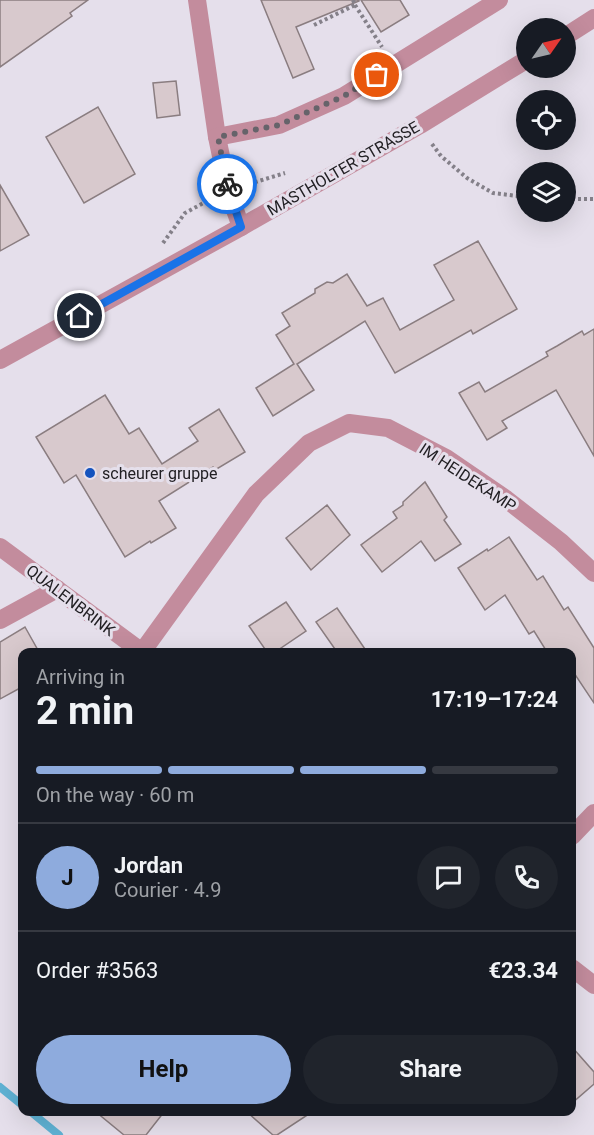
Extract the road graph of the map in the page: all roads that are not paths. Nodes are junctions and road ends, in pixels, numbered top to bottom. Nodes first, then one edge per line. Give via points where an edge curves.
1 (197, 0) edge
2 (499, 0) edge
3 (594, 18) edge
4 (576, 30) edge
5 (516, 66) edge
6 (218, 137) junction
7 (241, 227) junction
8 (0, 360) edge
9 (0, 547) edge
10 (594, 573) edge
11 (57, 590) junction
12 (0, 620) edge
13 (137, 648) edge
14 (145, 648) edge
15 (594, 813) edge
16 (576, 832) edge
17 (576, 971) edge
18 (594, 985) edge

1 - 6 street
2 - 6 street via 344,96 279,125
3 - 4 street
5 - 7 street, MASTHOLTER STRASSE
6 - 7 street via 228,190
7 - 8 street, MASTHOLTER STRASSE
9 - 11 street, QUALENBRINK
10 - 14 street, IM HEIDEKAMP via 506,499 446,458 388,428 349,423 309,443 256,494
11 - 12 street
11 - 13 street, QUALENBRINK
15 - 16 street
17 - 18 street

